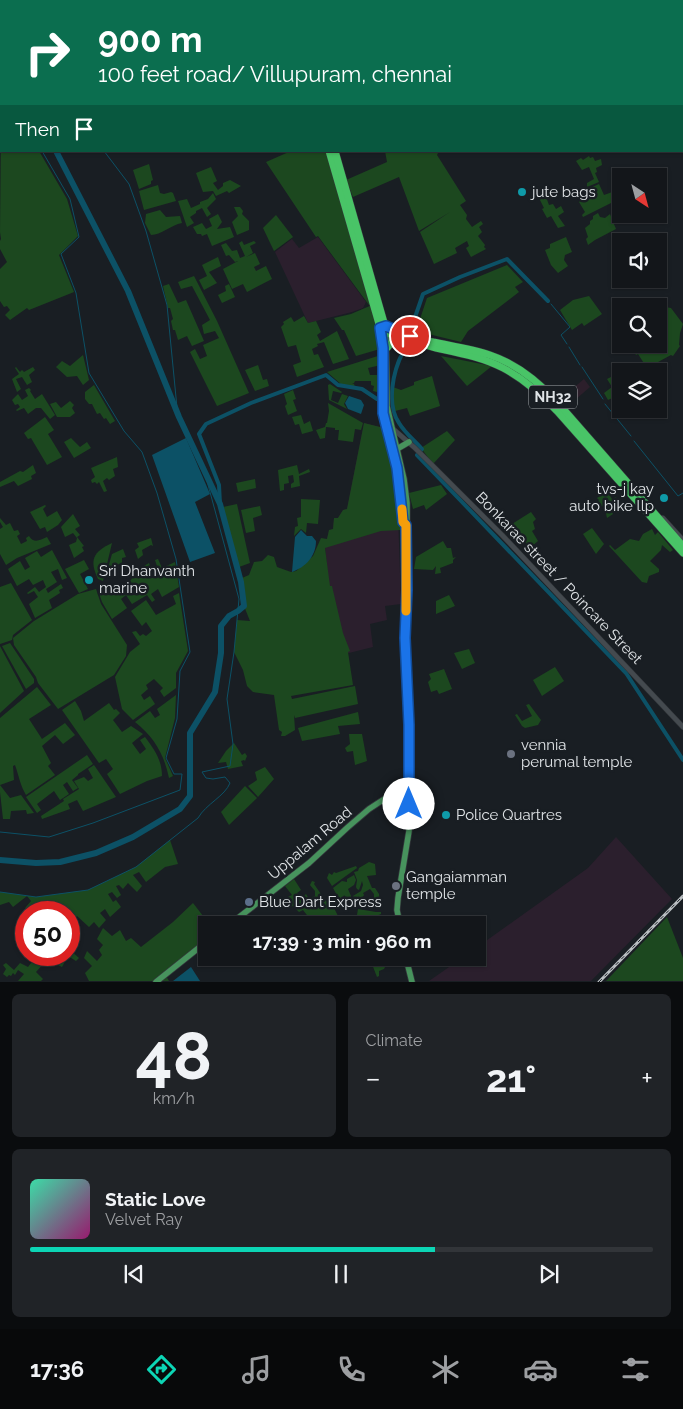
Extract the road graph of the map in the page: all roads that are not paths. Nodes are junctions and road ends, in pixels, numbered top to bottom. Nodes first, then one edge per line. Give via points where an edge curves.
1 (329, 152) edge
2 (335, 152) edge
3 (342, 185) junction
4 (383, 329) junction
5 (400, 338) junction
6 (424, 342) junction
7 (387, 348) junction
8 (385, 388) junction
9 (388, 424) junction
10 (408, 442) junction
11 (397, 449) junction
12 (658, 520) junction
13 (406, 525) junction
14 (683, 540) edge
15 (683, 546) edge
16 (683, 553) edge
17 (683, 558) edge
18 (683, 727) edge
19 (409, 783) junction
20 (241, 916) edge
21 (398, 916) edge
22 (198, 948) edge
23 (408, 966) edge
24 (156, 982) edge
25 (411, 982) edge

1 - 3 highway
2 - 3 highway
3 - 4 highway
4 - 5 highway, NH32
4 - 6 highway, NH32
4 - 7 main road
4 - 8 main road
5 - 6 highway, NH32
5 - 7 highway
6 - 12 highway, NH32 via 492,356 514,366 536,382 559,404
7 - 8 main road
8 - 9 main road
9 - 10 street, Bonkarae street / Poincare Street
9 - 11 main road
9 - 13 main road
10 - 11 main road
10 - 18 street, Bonkarae street / Poincare Street via 502,534
11 - 13 main road via 407,503
12 - 14 street via 663,518
12 - 15 highway, NH32
12 - 16 highway, NH32
12 - 17 street via 657,528
13 - 19 main road
19 - 20 main road, Uppalam Road via 370,809 309,863
19 - 21 main road via 409,839 398,898
22 - 24 main road
23 - 25 main road

